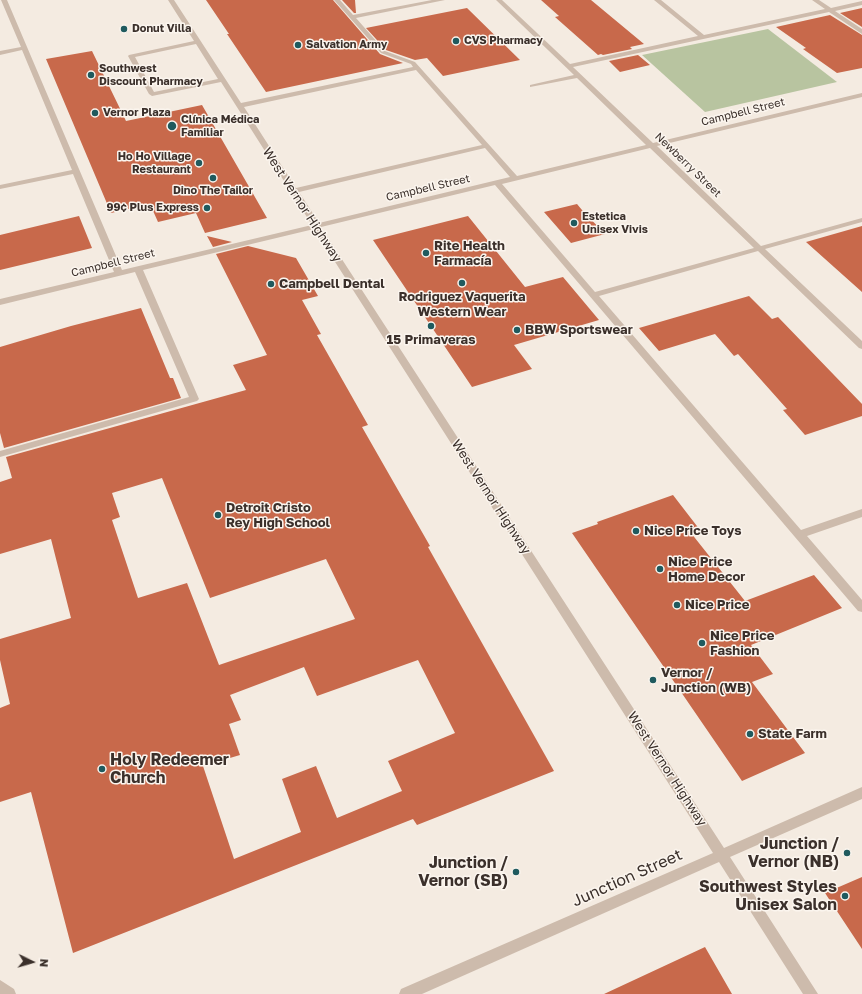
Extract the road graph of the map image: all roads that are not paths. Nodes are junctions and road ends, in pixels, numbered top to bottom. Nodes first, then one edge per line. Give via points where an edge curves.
1 (4, 0) edge
2 (171, 0) edge
3 (337, 0) edge
4 (442, 0) edge
5 (499, 0) edge
6 (657, 0) edge
7 (815, 0) edge
8 (862, 3) edge
9 (829, 10) junction
10 (352, 17) junction
11 (862, 32) edge
12 (703, 37) junction
13 (198, 42) junction
14 (24, 48) junction
15 (0, 53) edge
16 (569, 66) junction
17 (417, 68) junction
18 (578, 76) junction
19 (223, 80) junction
20 (532, 86) dead end
21 (862, 95) edge
22 (239, 106) junction
23 (486, 146) junction
24 (652, 146) junction
25 (76, 171) junction
26 (515, 178) junction
27 (497, 183) junction
28 (0, 188) edge
29 (294, 192) junction
30 (862, 220) edge
31 (316, 226) junction
32 (759, 248) junction
33 (138, 269) junction
34 (119, 274) junction
35 (593, 295) junction
36 (0, 302) edge
37 (862, 346) edge
38 (0, 454) edge
39 (862, 513) edge
40 (800, 536) junction
41 (862, 608) edge
42 (862, 793) edge
43 (722, 855) junction
44 (421, 991) edge
45 (406, 994) edge
46 (811, 994) edge

1 - 14 street
2 - 13 street, West Vernor Highway
3 - 10 street
4 - 10 street
5 - 16 street, Newberry Street
6 - 12 street
7 - 9 street
8 - 9 street
9 - 11 street
9 - 12 street
10 - 17 street via 383,52 413,62
12 - 16 street
13 - 19 street, West Vernor Highway
13 - 19 street via 130,56 152,94
14 - 15 street
14 - 25 street
16 - 18 street, Newberry Street
17 - 22 street
17 - 23 street
18 - 20 street
18 - 24 street, Newberry Street
19 - 22 street, West Vernor Highway
21 - 24 street, Campbell Street
22 - 29 street, West Vernor Highway
23 - 26 street
23 - 29 street
24 - 26 street, Campbell Street
24 - 32 street, Newberry Street
25 - 28 street
25 - 34 street
26 - 27 street, Campbell Street
27 - 31 street, Campbell Street
27 - 35 street
29 - 31 street, West Vernor Highway
30 - 32 street
31 - 33 street, Campbell Street
31 - 43 street, West Vernor Highway
32 - 35 street
32 - 37 street, Newberry Street
33 - 34 street, Campbell Street
33 - 38 street via 194,399
34 - 36 street, Campbell Street
35 - 40 street
39 - 40 street
40 - 41 street
42 - 43 street, Junction Street
43 - 44 street, Junction Street
43 - 46 street, West Vernor Highway
44 - 45 street, Junction Street

